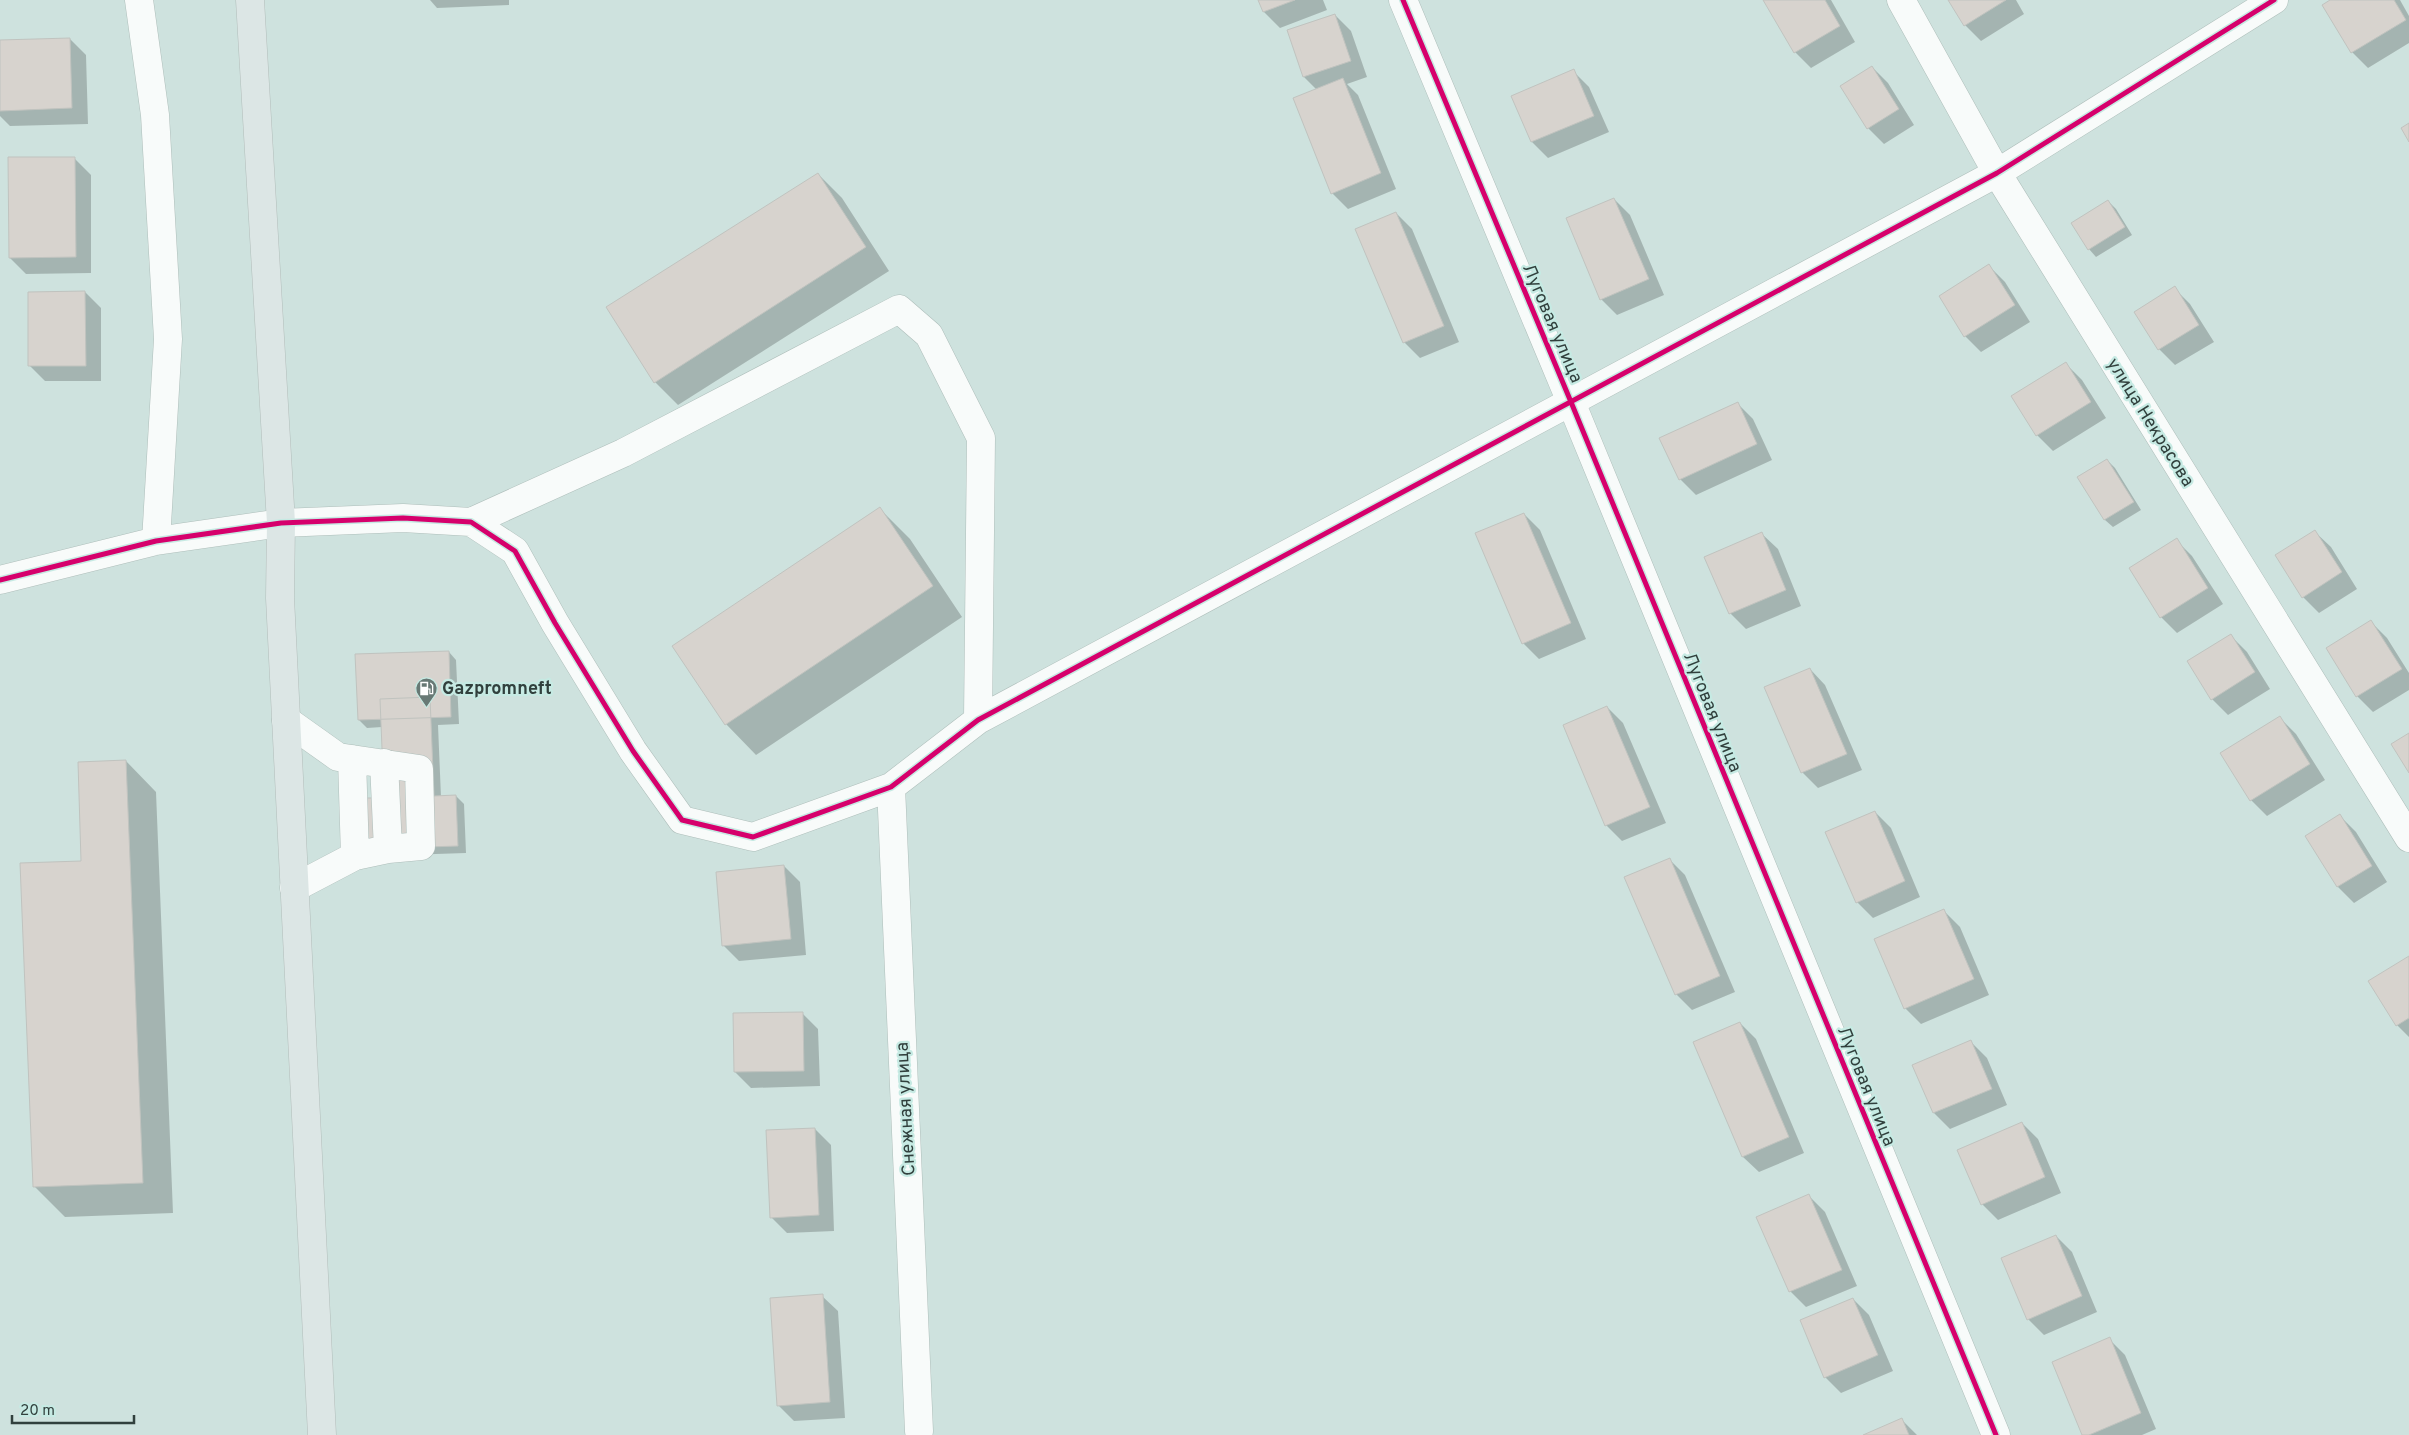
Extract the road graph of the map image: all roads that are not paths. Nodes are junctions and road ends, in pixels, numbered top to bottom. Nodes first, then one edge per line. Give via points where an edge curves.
1 (139, 0) edge
2 (250, 0) edge
3 (1403, 0) edge
4 (1901, 0) edge
5 (2274, 0) edge
6 (1997, 173) junction
7 (1571, 402) junction
8 (471, 522) junction
9 (281, 523) junction
10 (156, 541) junction
11 (0, 580) edge
12 (286, 720) junction
13 (978, 720) junction
14 (352, 759) junction
15 (891, 787) junction
16 (2409, 838) edge
17 (356, 856) junction
18 (294, 888) junction
19 (919, 1431) dead end
20 (322, 1435) edge
21 (1996, 1435) edge

1 - 10 street via 155,115 168,339
2 - 9 main road
3 - 7 street, Луговая улица
4 - 6 street, улица Некрасова
5 - 6 street
6 - 7 street
6 - 16 street, улица Некрасова
7 - 13 street
7 - 21 street, Луговая улица
8 - 9 street via 403,518
8 - 13 street via 623,453 899,309 929,336 981,438
8 - 15 street via 515,551 633,751 682,820 753,837
9 - 10 street
9 - 12 main road via 280,598
10 - 11 street
12 - 14 street via 338,757
12 - 18 main road
13 - 15 street
14 - 17 street
14 - 17 street via 419,769 421,846
15 - 19 street, Снежная улица
17 - 18 street
18 - 20 main road

